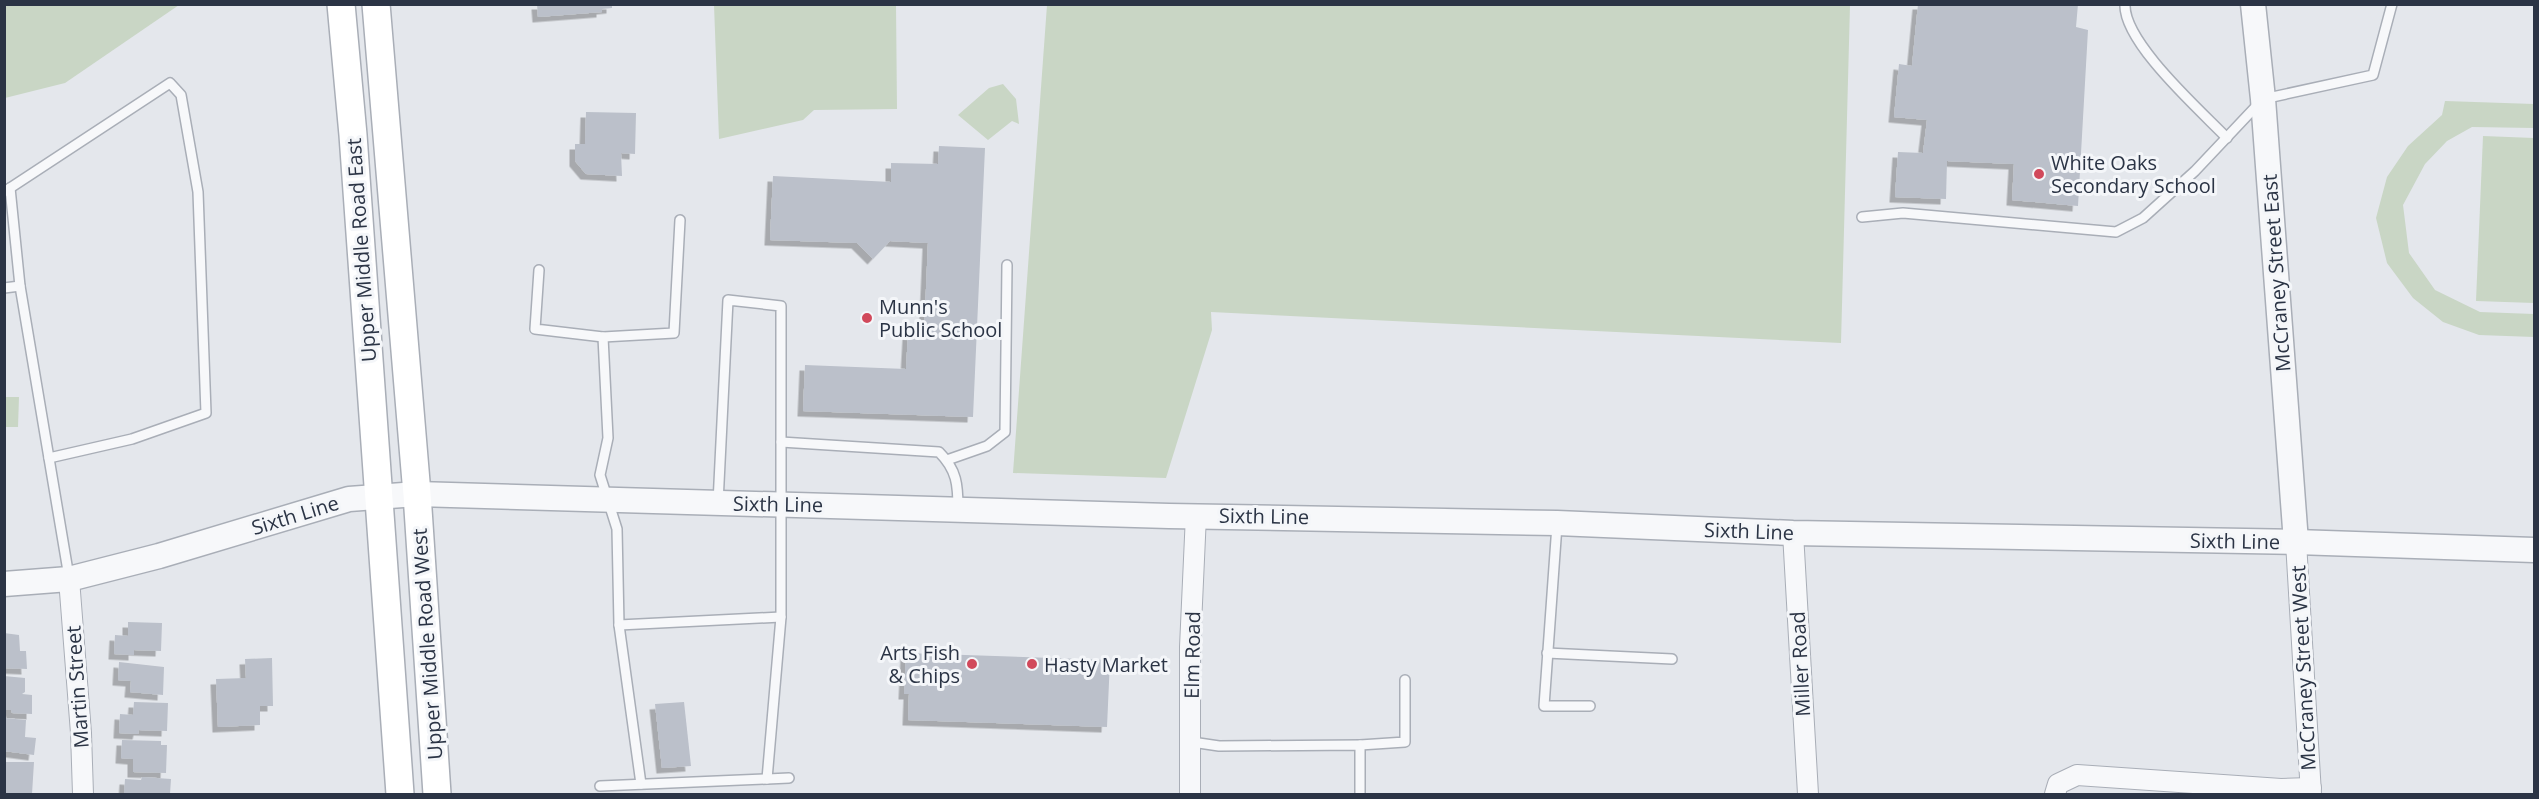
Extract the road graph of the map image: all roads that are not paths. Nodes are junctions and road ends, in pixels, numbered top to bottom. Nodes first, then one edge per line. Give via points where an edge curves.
1 (342, 4) edge
2 (376, 4) edge
3 (2125, 4) edge
4 (2253, 4) edge
5 (2392, 4) edge
6 (2264, 99) junction
7 (2227, 138) junction
8 (7, 190) edge
9 (1862, 217) dead end
10 (680, 220) dead end
11 (1007, 265) dead end
12 (539, 270) dead end
13 (20, 286) junction
14 (4, 288) edge
15 (603, 337) junction
16 (781, 442) junction
17 (49, 458) junction
18 (947, 460) junction
19 (417, 494) junction
20 (379, 495) junction
21 (606, 498) junction
22 (718, 502) junction
23 (779, 504) junction
24 (958, 509) junction
25 (1196, 515) junction
26 (1557, 523) junction
27 (1793, 533) junction
28 (2296, 542) junction
29 (2535, 550) edge
30 (69, 579) junction
31 (4, 584) edge
32 (781, 617) junction
33 (619, 625) junction
34 (1547, 653) junction
35 (1672, 659) dead end
36 (1405, 680) dead end
37 (1590, 706) dead end
38 (1192, 742) junction
39 (1360, 745) junction
40 (789, 778) dead end
41 (767, 779) junction
42 (641, 784) junction
43 (600, 786) dead end
44 (2311, 791) edge
45 (83, 795) edge
46 (400, 795) edge
47 (437, 795) edge
48 (1190, 795) edge
49 (1360, 795) edge
50 (1808, 795) edge
51 (2055, 795) edge

1 - 20 main road, Upper Middle Road East
2 - 19 main road, Upper Middle Road East
3 - 7 lane via 2125,15 2144,50
4 - 6 street, McCraney Street East
5 - 6 lane via 2373,75
6 - 7 lane
6 - 28 street, McCraney Street East
7 - 9 lane via 2143,218 2116,232 1903,213
8 - 13 lane
8 - 17 lane via 170,83 181,95 198,192 206,413 132,439
10 - 15 lane via 674,333
11 - 18 lane via 1005,432 987,446
12 - 15 lane via 535,329
13 - 14 lane
13 - 17 lane
15 - 21 lane via 608,438 600,475
16 - 18 lane via 939,452
16 - 22 lane via 781,306 729,300
16 - 23 lane
17 - 30 lane
18 - 24 lane via 958,485
19 - 20 street, Sixth Line
19 - 21 street, Sixth Line
19 - 47 main road, Upper Middle Road West
20 - 30 street, Sixth Line via 350,499
20 - 46 main road, Upper Middle Road West
21 - 22 street, Sixth Line
21 - 33 lane via 616,529
22 - 23 street, Sixth Line
23 - 24 street, Sixth Line
23 - 32 lane
24 - 25 street, Sixth Line
25 - 26 street, Sixth Line
25 - 38 street, Elm Road via 1190,647
26 - 27 street, Sixth Line
26 - 34 lane
27 - 28 street, Sixth Line
27 - 50 street, Miller Road
28 - 29 street, Sixth Line
28 - 44 street, McCraney Street West
30 - 31 street, Sixth Line
30 - 45 street, Martin Street
32 - 33 lane
32 - 41 lane
33 - 42 lane
34 - 35 lane
34 - 37 lane via 1544,706
36 - 39 lane via 1405,742
38 - 39 lane via 1219,746
38 - 48 street, Elm Road
39 - 49 lane
40 - 41 lane
41 - 42 lane
42 - 43 lane
44 - 51 street via 2077,775 2058,784

